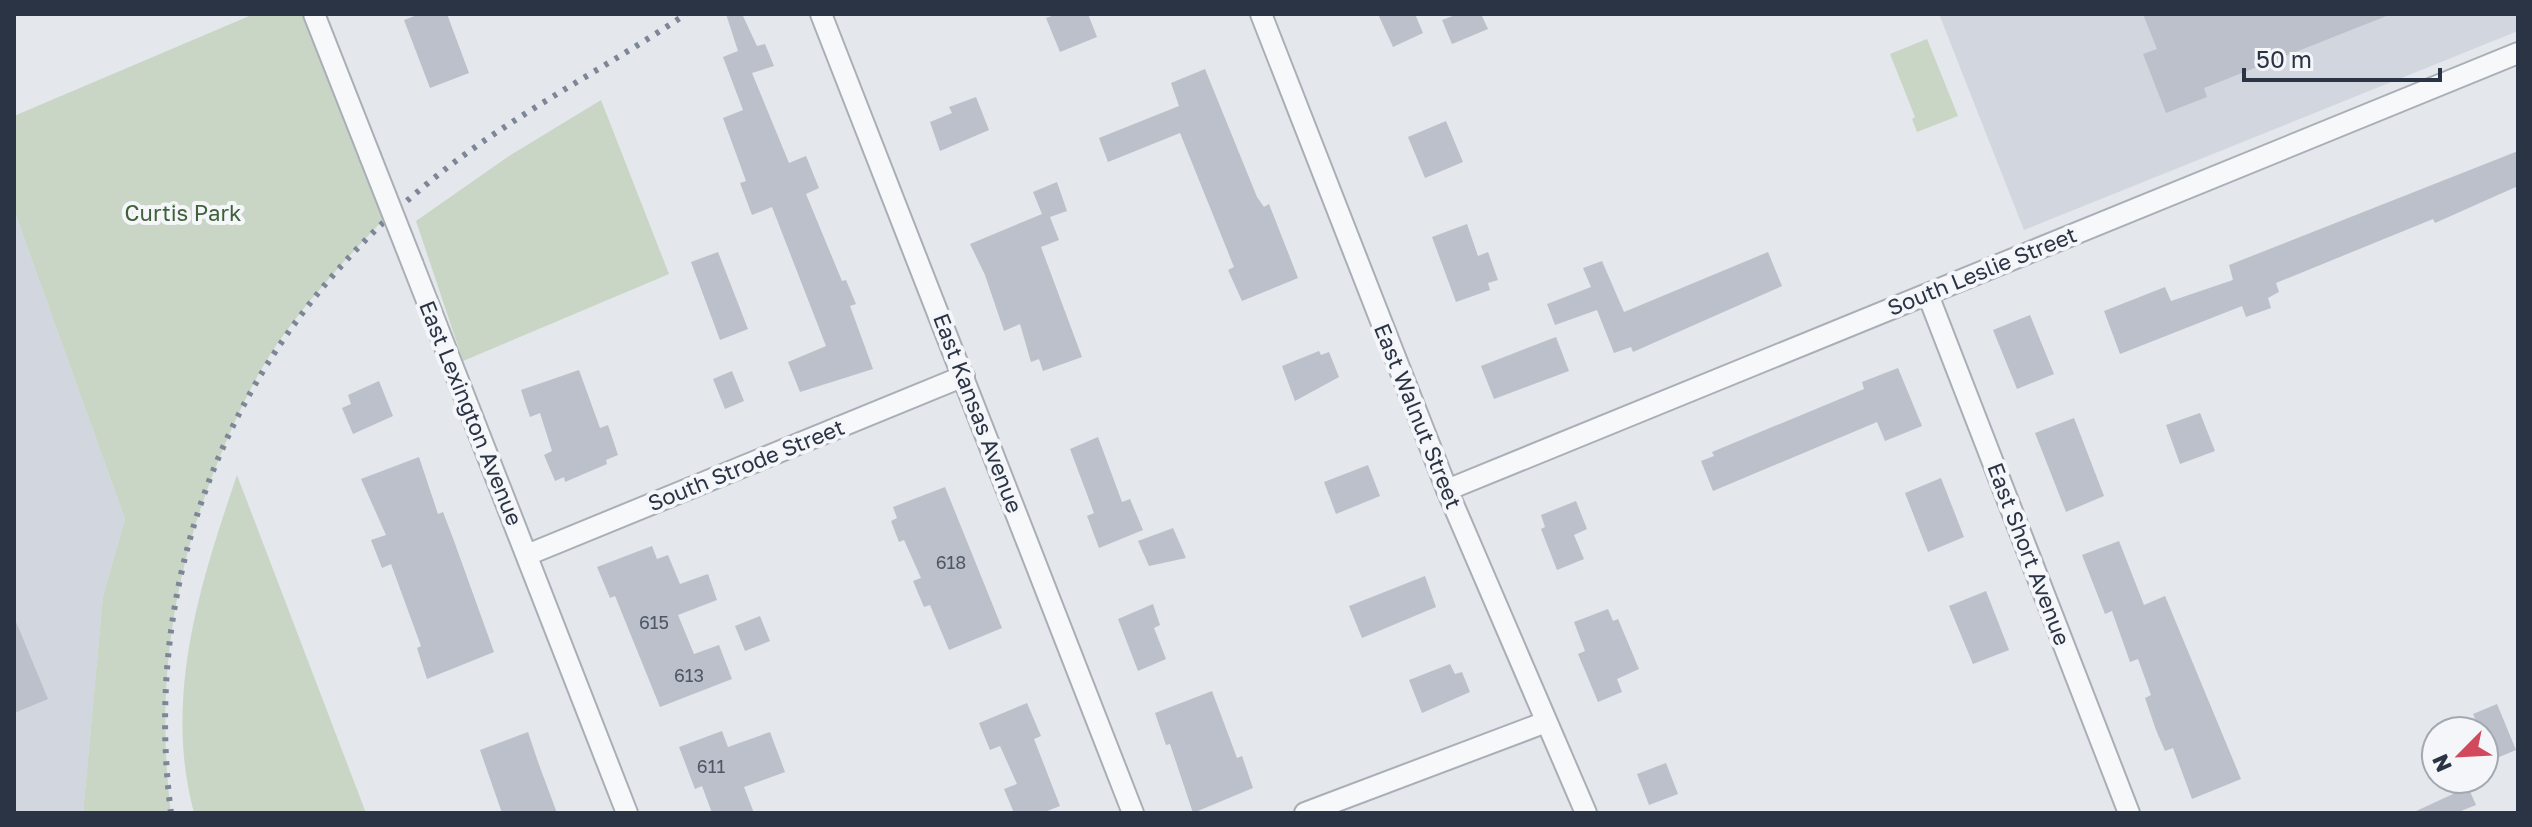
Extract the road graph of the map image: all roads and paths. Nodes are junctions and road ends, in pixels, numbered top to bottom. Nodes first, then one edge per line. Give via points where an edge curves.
1 (314, 14) edge
2 (821, 14) edge
3 (1261, 14) edge
4 (2518, 53) edge
5 (1928, 295) junction
6 (964, 376) junction
7 (1447, 490) junction
8 (527, 555) junction
9 (1546, 722) junction
10 (627, 813) edge
11 (1133, 813) edge
12 (1305, 813) edge
13 (1586, 813) edge
14 (2129, 813) edge

1 - 8 street, East Lexington Avenue, bridge
2 - 6 street, East Kansas Avenue
3 - 7 street, East Walnut Street
4 - 5 street, South Leslie Street
5 - 7 street, South Leslie Street
5 - 14 street, East Short Avenue
6 - 8 street, South Strode Street
6 - 11 street, East Kansas Avenue
7 - 9 street, East Walnut Street
8 - 10 street, East Lexington Avenue
9 - 12 street
9 - 13 street, East Walnut Street

